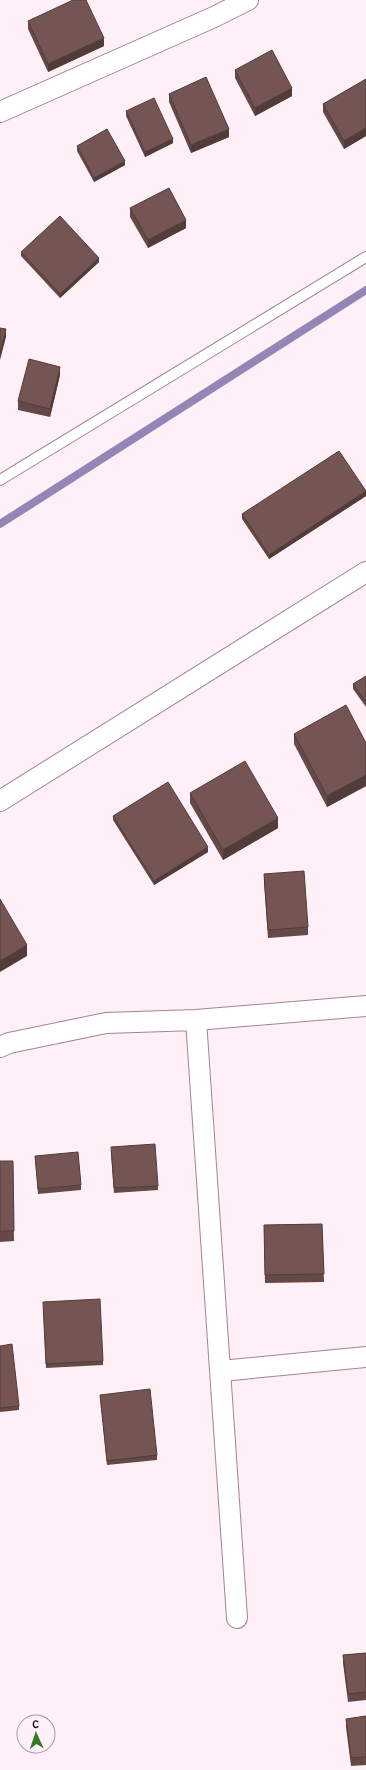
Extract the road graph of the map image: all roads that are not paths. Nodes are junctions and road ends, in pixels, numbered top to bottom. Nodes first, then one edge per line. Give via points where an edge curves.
1 (248, 0) edge
2 (0, 112) edge
3 (366, 257) edge
4 (0, 480) edge
5 (366, 572) edge
6 (0, 801) edge
7 (366, 1006) edge
8 (196, 1020) junction
9 (0, 1047) edge
10 (366, 1357) edge
11 (221, 1371) junction
12 (237, 1618) dead end

1 - 2 street
3 - 4 lane
5 - 6 street
7 - 8 street
8 - 9 street via 106,1023
8 - 11 street
10 - 11 street
11 - 12 street

